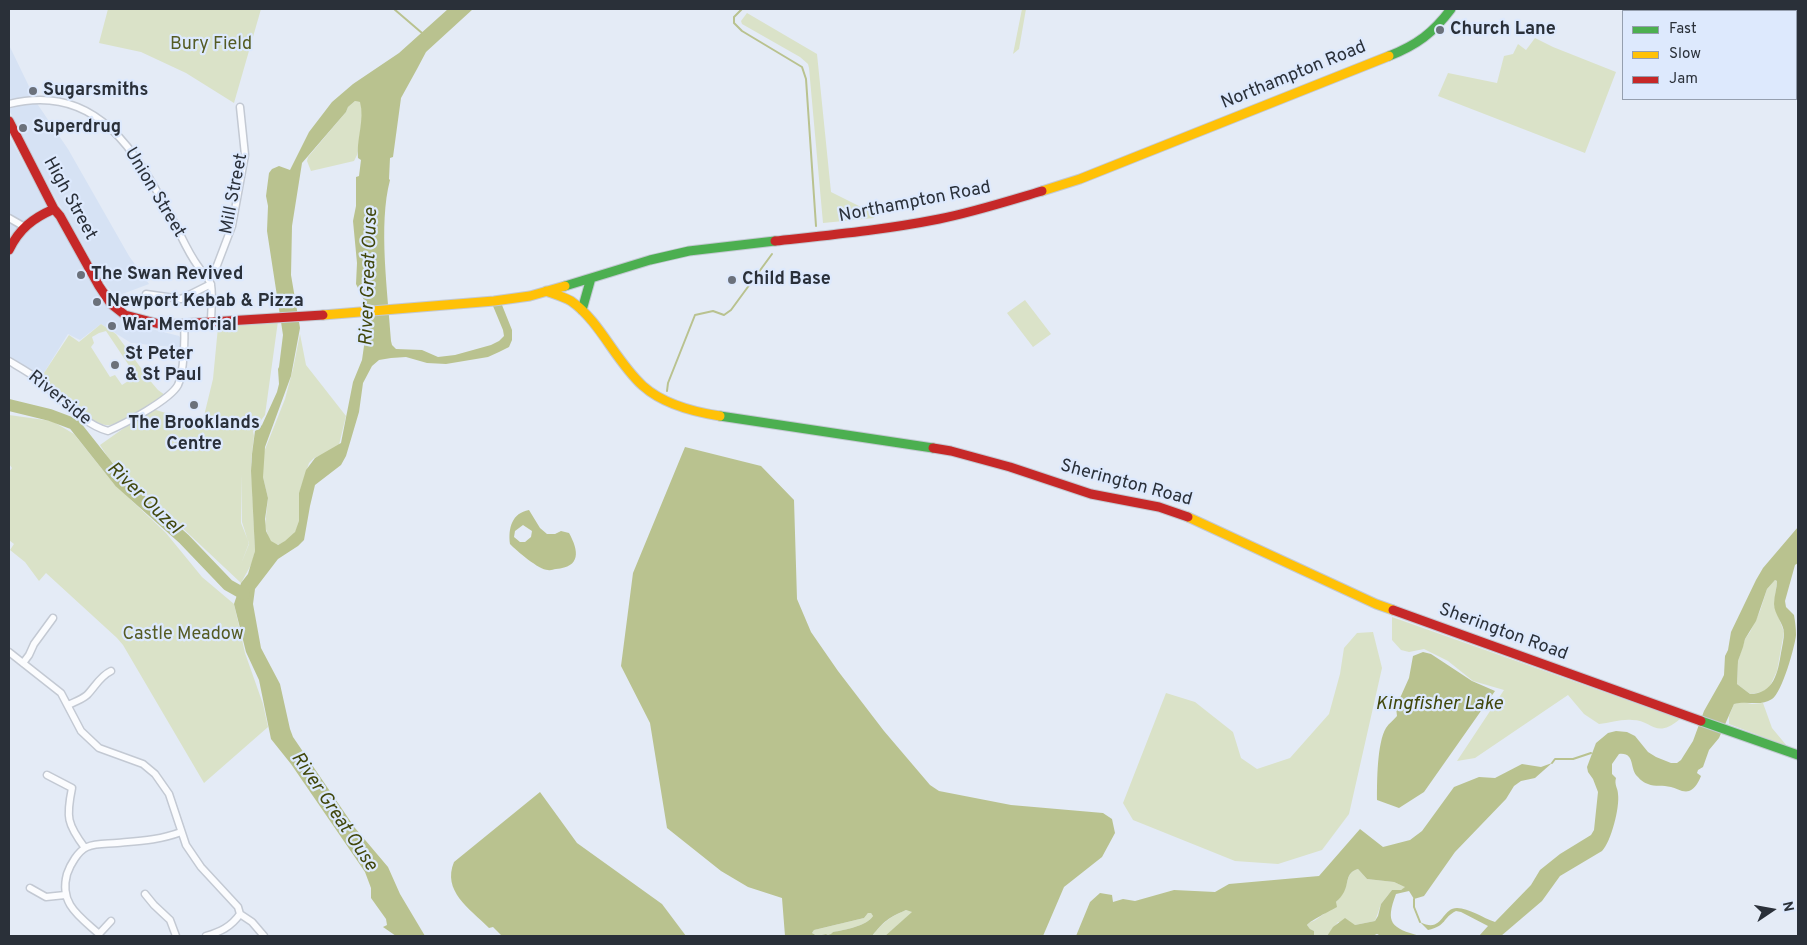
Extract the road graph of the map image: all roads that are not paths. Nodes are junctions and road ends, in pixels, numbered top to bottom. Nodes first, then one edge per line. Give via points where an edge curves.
1 (1452, 9) edge
2 (9, 104) edge
3 (240, 107) dead end
4 (9, 121) edge
5 (54, 209) junction
6 (9, 218) edge
7 (24, 226) junction
8 (9, 250) edge
9 (206, 276) junction
10 (591, 278) junction
11 (211, 284) junction
12 (546, 291) junction
13 (146, 294) dead end
14 (582, 310) junction
15 (306, 316) joint
16 (211, 323) junction
17 (184, 324) junction
18 (9, 361) edge
19 (53, 618) dead end
20 (9, 652) edge
21 (23, 663) junction
22 (111, 670) dead end
23 (68, 705) junction
24 (1798, 755) edge
25 (47, 775) dead end
26 (181, 832) junction
27 (85, 848) junction
28 (30, 888) dead end
29 (146, 894) dead end
30 (65, 895) junction
31 (240, 914) junction
32 (111, 921) dead end
33 (176, 936) edge
34 (206, 936) edge
35 (264, 936) edge

1 - 10 main road, Northampton Road via 1431,34 1409,48 1080,179 1018,199 940,219 882,229 689,251
2 - 9 street, Union Street via 30,100 61,102 80,107 111,127 153,183
3 - 9 street, Mill Street via 245,155 232,226 216,268
4 - 5 main road, High Street
5 - 7 main road via 33,218
5 - 17 main road, High Street via 111,304 125,315 140,320 163,325
6 - 7 street
7 - 8 main road
9 - 11 street, Union Street
10 - 12 main road, Northampton Road
10 - 14 main road
11 - 13 street via 181,299
11 - 16 street
12 - 14 main road, Sherington Road via 569,300
12 - 15 main road, Northampton Road via 494,301
14 - 24 main road, Sherington Road via 644,387 674,406 951,451 1091,494 1180,513 1376,604
15 - 16 main road, High Street
16 - 17 main road, High Street
17 - 18 street, Riverside via 179,384 172,393 138,416 108,431 84,420 36,378
19 - 21 street
20 - 21 street
21 - 23 street via 62,694
22 - 23 street via 87,694
23 - 26 street via 81,731 99,748 143,764 155,774 169,794
25 - 27 street via 72,788 68,815
26 - 27 street via 168,837
26 - 31 street via 201,867 238,907
27 - 30 street via 68,870
28 - 30 street via 41,896
29 - 33 street via 170,920
30 - 32 street via 73,909 99,934
31 - 34 street via 221,932
31 - 35 street

